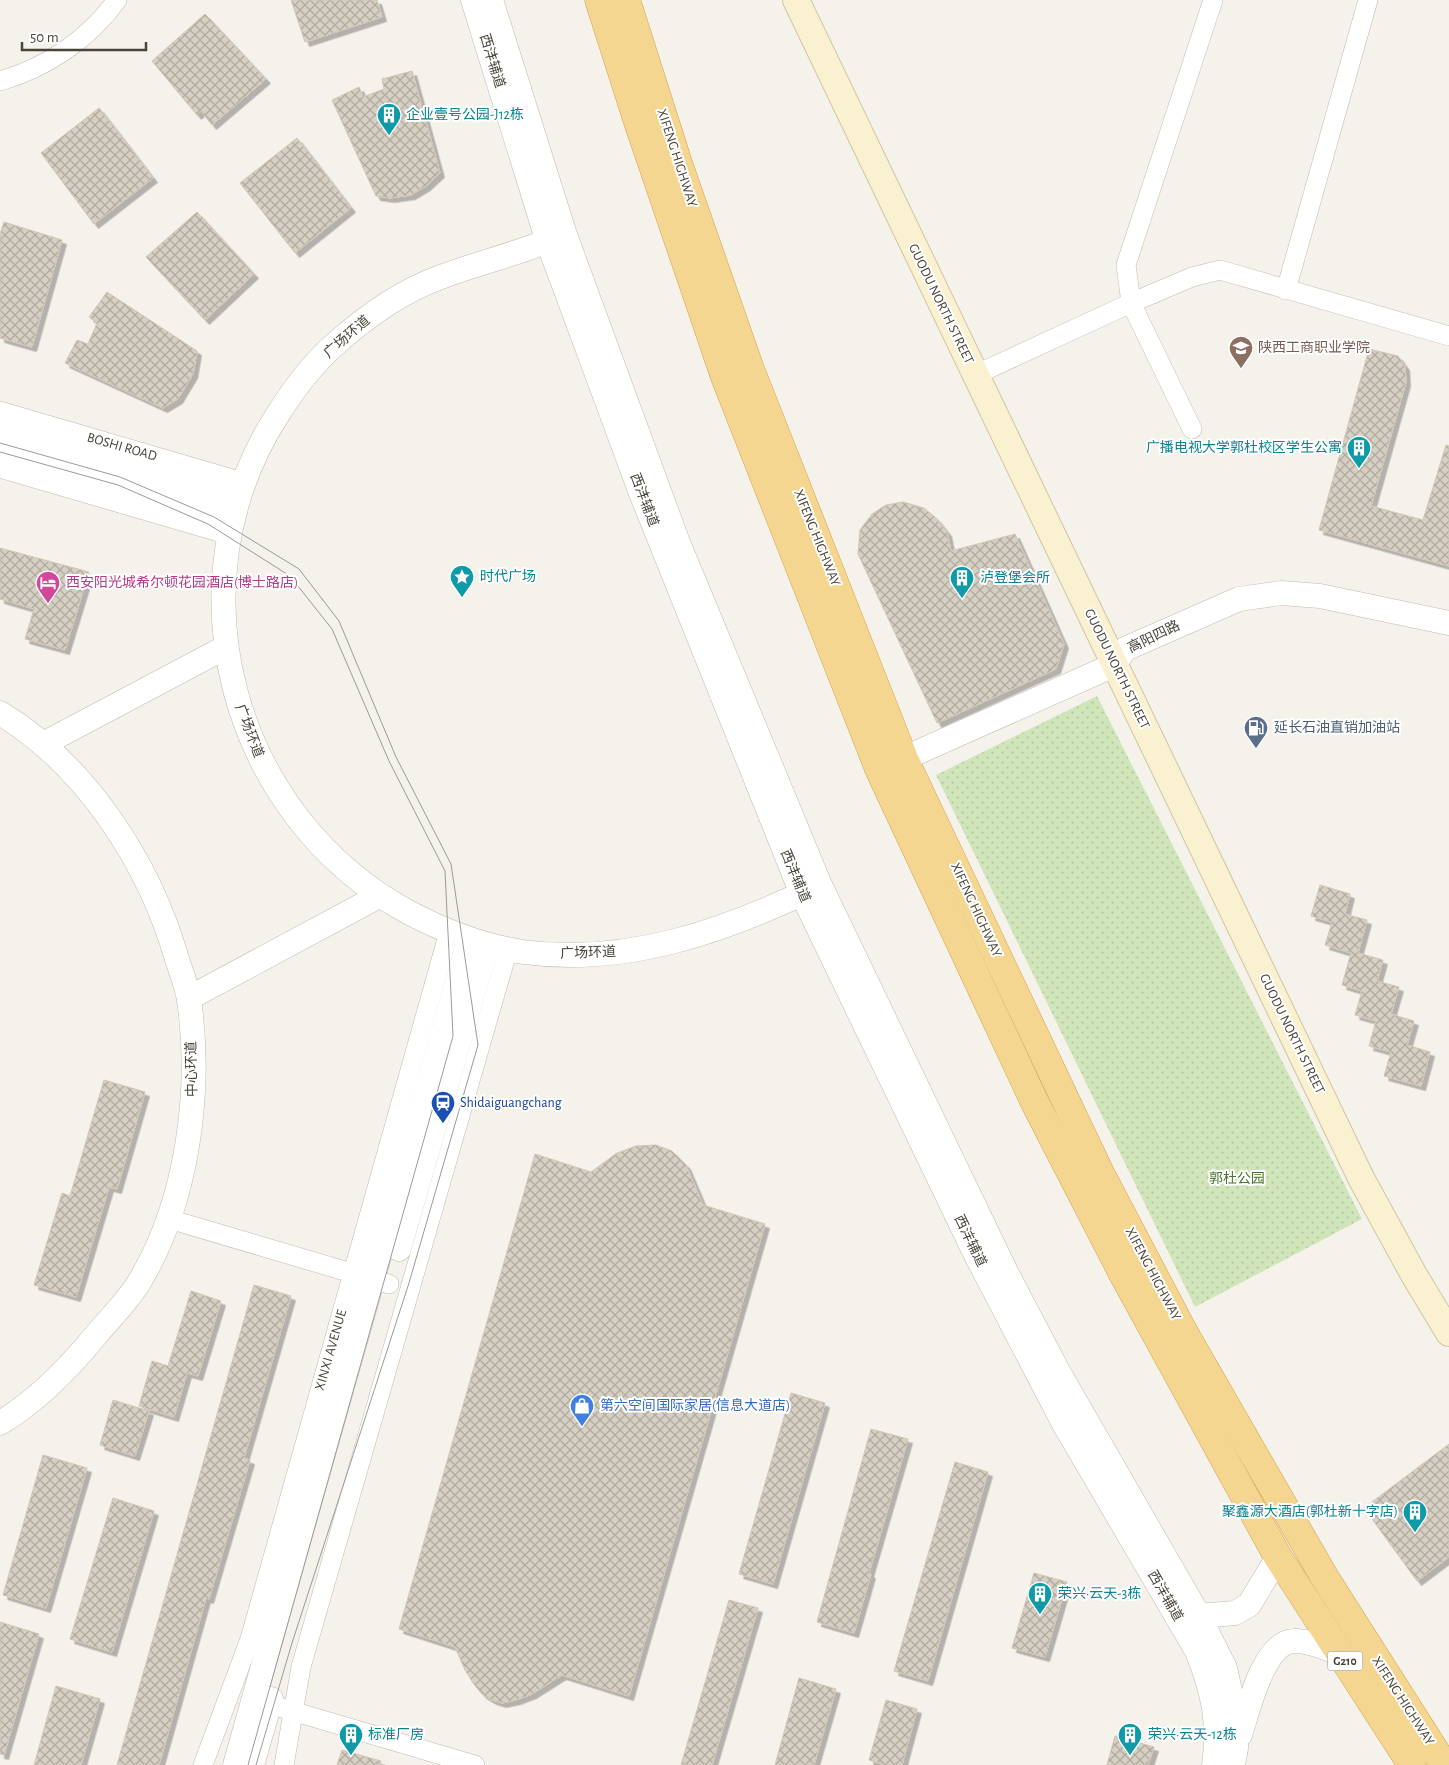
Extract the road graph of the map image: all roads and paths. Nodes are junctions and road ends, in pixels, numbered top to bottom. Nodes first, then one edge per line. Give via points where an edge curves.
1 (117, 0) edge
2 (473, 0) edge
3 (491, 0) edge
4 (600, 0) edge
5 (626, 0) edge
6 (796, 0) edge
7 (814, 0) edge
8 (1213, 0) edge
9 (1368, 0) edge
10 (0, 81) edge
11 (557, 238) junction
12 (1286, 290) junction
13 (1131, 303) junction
14 (1449, 336) edge
15 (983, 372) junction
16 (0, 411) edge
17 (1192, 429) dead end
18 (0, 431) edge
19 (0, 449) edge
20 (0, 468) edge
21 (236, 508) junction
22 (1449, 623) edge
23 (226, 647) junction
24 (1120, 657) junction
25 (0, 714) edge
26 (43, 744) junction
27 (904, 759) junction
28 (879, 769) junction
29 (811, 890) junction
30 (379, 896) junction
31 (478, 941) junction
32 (189, 998) junction
33 (169, 1219) junction
34 (372, 1279) junction
35 (1449, 1307) edge
36 (1449, 1333) edge
37 (0, 1423) edge
38 (1278, 1557) junction
39 (1198, 1616) junction
40 (1340, 1653) junction
41 (262, 1702) junction
42 (293, 1711) junction
43 (1234, 1757) edge
44 (203, 1765) edge
45 (235, 1765) edge
46 (252, 1765) edge
47 (284, 1765) edge
48 (476, 1765) edge
49 (1214, 1765) edge
50 (1412, 1765) edge
51 (1444, 1765) edge

1 - 10 street via 90,30 49,61
2 - 11 street, 西沣辅道
3 - 11 street, 西沣辅道
4 - 28 highway, XIFENG HIGHWAY via 642,135 725,377
5 - 27 highway, XIFENG HIGHWAY via 678,163 750,369
6 - 15 main road, GUODU NORTH STREET
7 - 15 main road, GUODU NORTH STREET
8 - 13 street via 1126,265
9 - 12 street
11 - 21 street, 广场环道 via 438,278 410,291 373,314 333,346 289,397 267,431 250,464
11 - 29 street, 西沣辅道 via 678,540
12 - 13 street via 1220,270 1192,277
12 - 14 street
13 - 15 street
13 - 17 street
15 - 24 main road, GUODU NORTH STREET
16 - 21 street, BOSHI ROAD
18 - 21 street, BOSHI ROAD
19 - 21 street
20 - 21 street
21 - 23 street, 广场环道 via 224,568
22 - 24 street, 高阳四路 via 1320,596 1281,593 1239,599
23 - 26 street
23 - 30 street, 广场环道 via 242,713 266,773 331,856
24 - 27 street, 高阳四路
24 - 35 main road, GUODU NORTH STREET via 1374,1170
24 - 36 main road, GUODU NORTH STREET via 1361,1178
25 - 26 street, 中心环道
26 - 32 street, 中心环道 via 111,822 141,870 166,920
27 - 28 street, 高阳四路
27 - 51 highway, XIFENG HIGHWAY / G210 via 1100,1173 1183,1331 1325,1578
28 - 38 highway, XIFENG HIGHWAY via 1035,1103 1123,1274
29 - 31 street, 广场环道 via 687,939 654,947 598,955 560,955
29 - 39 street, 西沣辅道 via 1059,1373
29 - 49 street, 西沣辅道 via 976,1254 1064,1424 1198,1651 1215,1708
30 - 31 street, 广场环道
30 - 32 street
31 - 34 street, XINXI AVENUE
31 - 42 street via 301,1667
32 - 33 street, 中心环道 via 192,1117
33 - 34 street
33 - 37 street, 中心环道 via 141,1280 75,1361 19,1412
34 - 41 street, XINXI AVENUE
34 - 44 street, XINXI AVENUE via 250,1639
38 - 39 street via 1249,1605 1235,1613
38 - 40 highway, XIFENG HIGHWAY / G210
39 - 43 street, 西沣辅道 via 1225,1668 1236,1720
40 - 43 street via 1292,1640 1272,1653 1260,1672
40 - 50 highway, XIFENG HIGHWAY / G210
41 - 42 street
41 - 45 street, XINXI AVENUE
41 - 46 street, XINXI AVENUE
42 - 47 street
42 - 48 street

